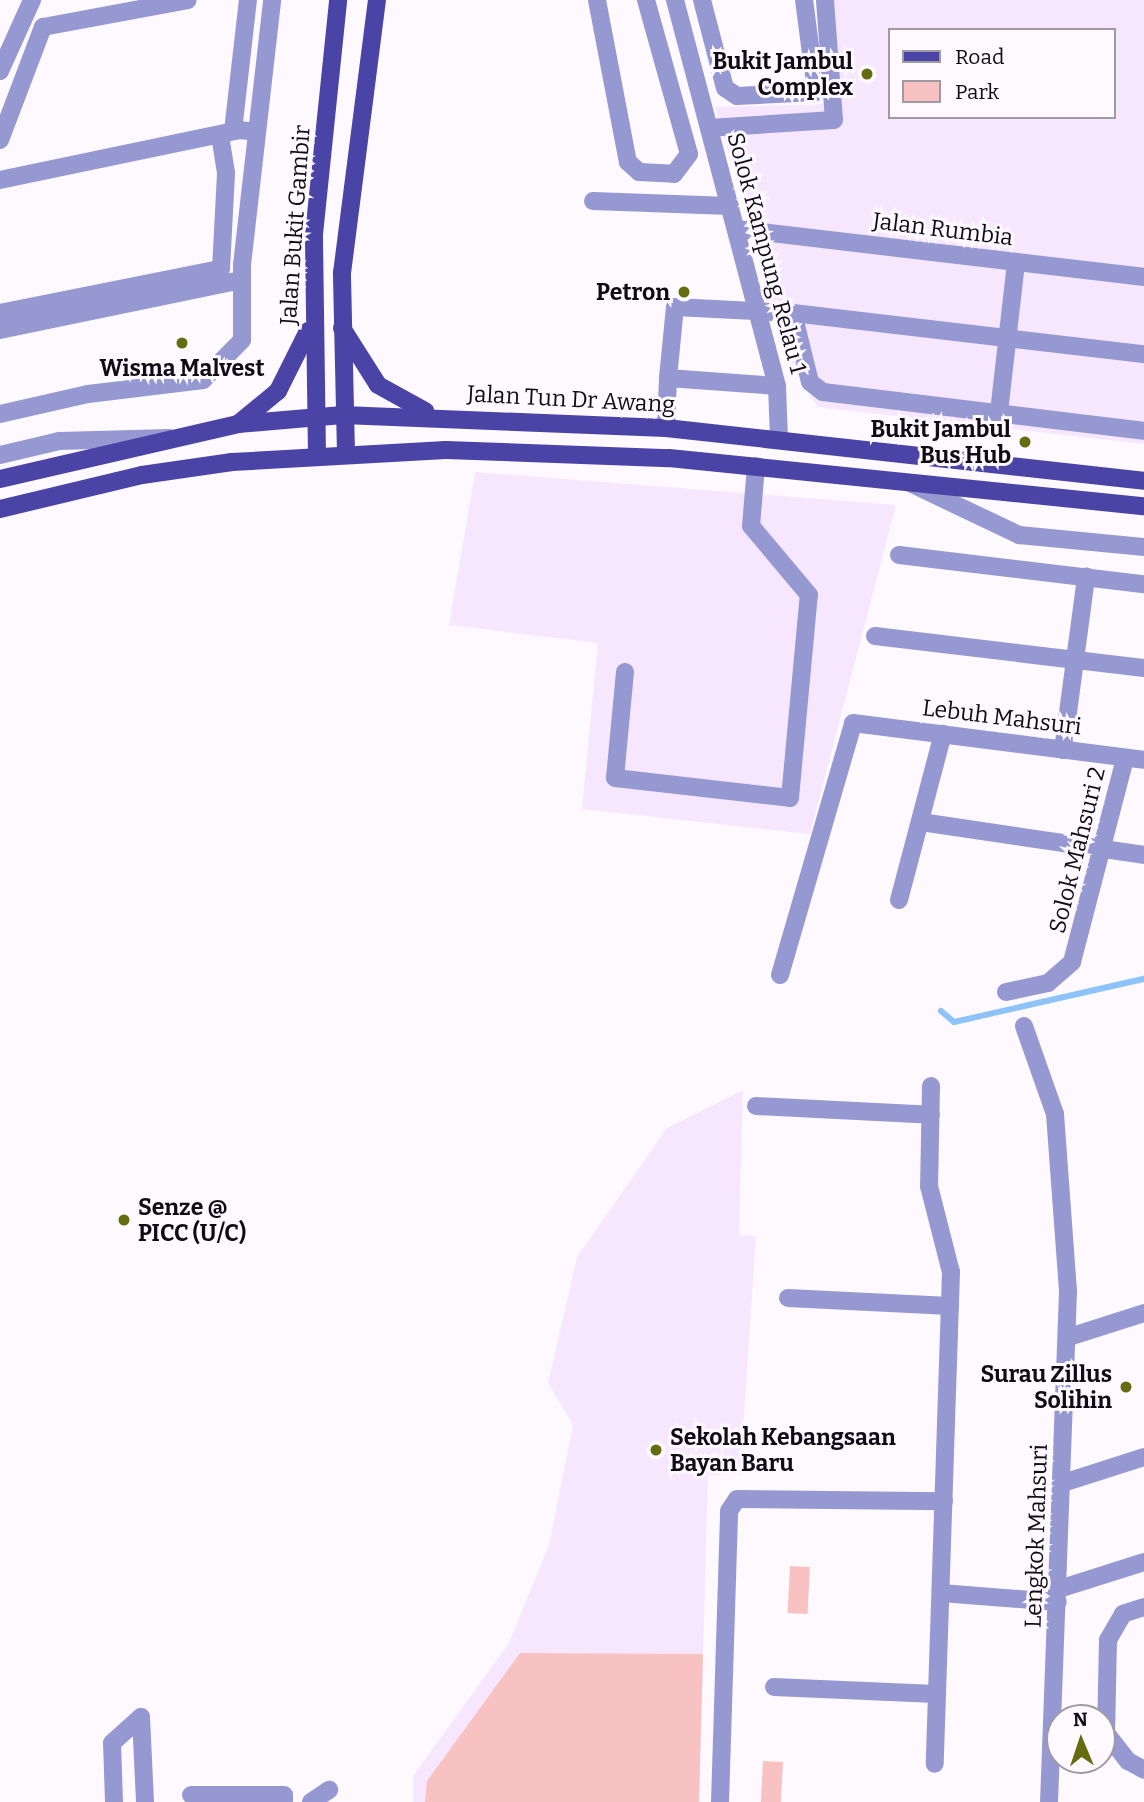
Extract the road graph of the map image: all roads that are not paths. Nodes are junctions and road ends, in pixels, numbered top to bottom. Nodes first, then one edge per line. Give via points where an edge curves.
1 (32, 0) edge
2 (188, 0) edge
3 (247, 0) edge
4 (272, 0) edge
5 (338, 0) edge
6 (377, 0) edge
7 (597, 0) edge
8 (646, 0) edge
9 (676, 0) edge
10 (702, 0) edge
11 (804, 0) edge
12 (825, 0) edge
13 (0, 71) edge
14 (669, 82) junction
15 (698, 83) junction
16 (724, 84) junction
17 (709, 128) junction
18 (257, 132) junction
19 (227, 134) junction
20 (0, 140) edge
21 (0, 180) edge
22 (593, 201) dead end
23 (730, 206) junction
24 (736, 229) junction
25 (1016, 262) junction
26 (1144, 277) edge
27 (242, 280) junction
28 (758, 312) junction
29 (0, 313) edge
30 (793, 313) junction
31 (310, 325) junction
32 (340, 325) junction
33 (0, 330) edge
34 (1007, 338) junction
35 (1144, 354) edge
36 (668, 378) junction
37 (777, 386) junction
38 (999, 412) junction
39 (0, 414) edge
40 (343, 415) junction
41 (314, 417) junction
42 (445, 417) junction
43 (238, 424) junction
44 (666, 428) junction
45 (1144, 431) edge
46 (169, 438) junction
47 (779, 438) junction
48 (346, 453) junction
49 (0, 454) edge
50 (317, 455) junction
51 (756, 466) junction
52 (0, 478) edge
53 (1144, 481) edge
54 (909, 482) junction
55 (1144, 506) edge
56 (0, 509) edge
57 (1144, 547) edge
58 (899, 555) dead end
59 (1086, 577) junction
60 (1144, 584) edge
61 (875, 636) dead end
62 (1075, 660) junction
63 (1144, 668) edge
64 (625, 672) dead end
65 (943, 734) junction
66 (1063, 750) junction
67 (1125, 758) junction
68 (1144, 760) edge
69 (921, 822) junction
70 (1102, 851) junction
71 (1144, 855) edge
72 (899, 900) dead end
73 (780, 975) dead end
74 (1006, 992) dead end
75 (1024, 1026) dead end
76 (931, 1086) dead end
77 (757, 1106) dead end
78 (931, 1115) junction
79 (788, 1298) dead end
80 (950, 1306) junction
81 (1144, 1313) edge
82 (1069, 1337) junction
83 (1144, 1457) edge
84 (1063, 1483) junction
85 (944, 1501) junction
86 (1144, 1562) edge
87 (941, 1593) junction
88 (1058, 1595) junction
89 (1144, 1607) edge
90 (774, 1687) dead end
91 (936, 1694) junction
92 (934, 1764) dead end
93 (1144, 1770) edge
94 (329, 1790) dead end
95 (191, 1796) dead end
96 (114, 1802) edge
97 (145, 1802) edge
98 (284, 1802) edge
99 (311, 1802) edge
100 (720, 1802) edge
101 (1049, 1802) edge

1 - 13 street
2 - 20 street via 43,27
3 - 19 street
4 - 18 street
5 - 31 main road, Jalan Bukit Gambir
6 - 32 main road
7 - 14 street via 628,162 639,172 674,174 688,160
8 - 14 street
9 - 15 street, Solok Kampung Relau 1
10 - 16 street
11 - 16 street via 816,92 737,96
12 - 17 street via 834,120
14 - 15 street
15 - 16 street
15 - 17 street, Solok Kampung Relau 1
17 - 23 street, Solok Kampung Relau 1
18 - 19 street
18 - 27 street
19 - 21 street
19 - 29 street via 221,270
22 - 23 street
23 - 24 street, Solok Kampung Relau 1
24 - 25 street, Jalan Rumbia
24 - 28 street, Solok Kampung Relau 1
25 - 26 street, Jalan Rumbia
25 - 34 street
27 - 33 street
27 - 39 street via 242,340 211,376
28 - 30 street
28 - 36 street via 675,307
28 - 37 street, Solok Kampung Relau 1
30 - 34 street
30 - 38 street via 810,382 823,392
31 - 41 main road, Jalan Bukit Gambir
31 - 43 main road via 278,391
32 - 40 main road
32 - 42 main road via 378,385 412,407
34 - 35 street
34 - 38 street
36 - 37 street
36 - 44 street
37 - 47 street, Solok Kampung Relau 1
38 - 45 street
40 - 41 main road, Jalan Tun Dr Awang
40 - 42 main road, Jalan Tun Dr Awang
40 - 48 main road
41 - 43 main road, Jalan Tun Dr Awang
41 - 50 main road, Jalan Bukit Gambir
42 - 44 main road, Jalan Tun Dr Awang
43 - 46 main road, Jalan Tun Dr Awang
44 - 47 main road, Jalan Tun Dr Awang
46 - 49 street via 59,441
46 - 52 main road, Jalan Tun Dr Awang
47 - 53 main road, Jalan Tun Dr Awang
48 - 50 main road
48 - 51 main road via 446,450
50 - 56 main road via 142,475
51 - 54 main road
51 - 64 street via 751,526 809,595 790,798 615,778
54 - 55 main road
54 - 57 street via 1019,535
58 - 59 street
59 - 60 street
59 - 62 street
61 - 62 street
62 - 63 street
62 - 66 street
65 - 66 street, Lebuh Mahsuri
65 - 69 street
65 - 73 street, Lebuh Mahsuri via 853,723
66 - 67 street, Lebuh Mahsuri
67 - 68 street, Lebuh Mahsuri
67 - 70 street, Solok Mahsuri 2
69 - 70 street
69 - 72 street
70 - 71 street
70 - 74 street, Solok Mahsuri 2 via 1072,962 1048,983
75 - 82 street, Lengkok Mahsuri via 1055,1114
76 - 78 street
77 - 78 street
78 - 80 street via 929,1186 946,1242
79 - 80 street
80 - 85 street
81 - 82 street
82 - 84 street, Lengkok Mahsuri
83 - 84 street
84 - 88 street, Lengkok Mahsuri
85 - 87 street
85 - 100 street via 737,1499 729,1511
86 - 88 street
87 - 88 street
87 - 91 street
88 - 101 street, Lengkok Mahsuri
89 - 93 street via 1123,1614 1108,1640 1106,1733 1128,1761
90 - 91 street
91 - 92 street
94 - 99 street
95 - 98 street via 284,1795
96 - 97 street via 112,1743 141,1717

